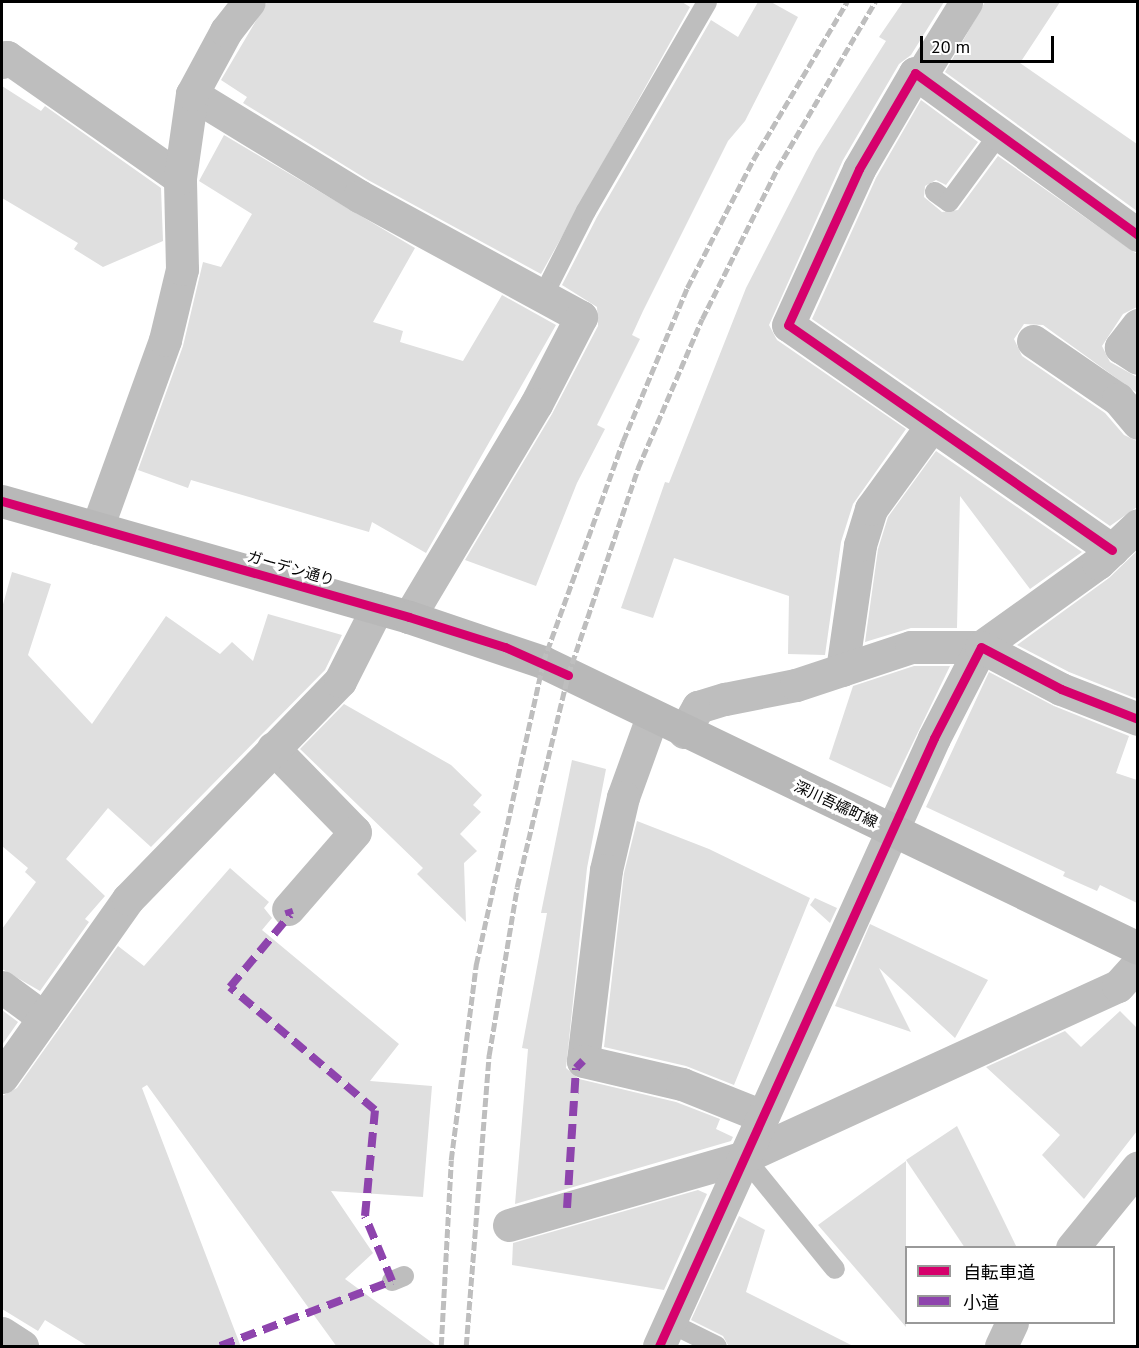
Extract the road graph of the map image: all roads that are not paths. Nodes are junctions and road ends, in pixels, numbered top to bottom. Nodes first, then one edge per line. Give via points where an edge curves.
1 (249, 2) edge
2 (707, 2) edge
3 (966, 2) edge
4 (3, 57) edge
5 (921, 75) junction
6 (192, 94) junction
7 (999, 134) junction
8 (180, 178) junction
9 (935, 192) dead end
10 (1137, 235) edge
11 (544, 294) junction
12 (1137, 325) edge
13 (1033, 341) dead end
14 (1137, 358) edge
15 (1137, 423) edge
16 (932, 425) junction
17 (2, 501) edge
18 (1137, 525) edge
19 (97, 528) junction
20 (1112, 550) junction
21 (376, 608) junction
22 (409, 617) junction
23 (981, 647) junction
24 (842, 670) junction
25 (568, 675) joint
26 (652, 717) junction
27 (1137, 719) edge
28 (684, 732) junction
29 (273, 748) junction
30 (895, 831) junction
31 (288, 909) dead end
32 (1137, 948) edge
33 (1137, 964) edge
34 (2, 987) edge
35 (44, 1018) junction
36 (2, 1077) edge
37 (762, 1116) junction
38 (744, 1157) junction
39 (1137, 1167) edge
40 (509, 1224) dead end
41 (1074, 1246) edge
42 (836, 1269) dead end
43 (1012, 1324) edge
44 (2, 1333) edge
45 (664, 1335) edge
46 (22, 1347) edge
47 (717, 1347) edge
48 (1001, 1347) edge

1 - 6 street via 226,31
2 - 11 lane via 586,211
3 - 5 street
4 - 8 street
5 - 7 street
5 - 16 street via 915,73 859,169 788,325
6 - 8 street
6 - 11 street via 359,196
7 - 9 lane via 949,202
7 - 10 street
8 - 19 street via 182,269 165,340
11 - 22 street via 581,317 536,404
12 - 14 street via 1121,347
13 - 15 street via 1118,399
16 - 20 street
16 - 24 street via 871,509 860,545
17 - 19 main road, ガーデン通り
18 - 20 street
19 - 21 main road, ガーデン通り
20 - 23 street
21 - 22 main road, ガーデン通り
21 - 29 street via 340,681
22 - 25 main road, ガーデン通り via 505,647
23 - 24 street via 911,647
23 - 27 street via 1061,689
23 - 30 street via 934,738
24 - 28 street via 698,707
25 - 26 main road, 深川吾嬬町線
26 - 28 main road, 深川吾嬬町線
26 - 37 street via 622,797 606,870 584,1061 682,1084
28 - 30 main road, 深川吾嬬町線
29 - 31 street via 356,832
29 - 35 street via 128,899
30 - 32 main road, 深川吾嬬町線
30 - 37 street
33 - 38 street via 1118,986
34 - 35 street
35 - 36 street
37 - 38 street
38 - 40 street
38 - 42 lane
38 - 45 street
39 - 41 street
43 - 48 street
44 - 46 street
45 - 47 lane

